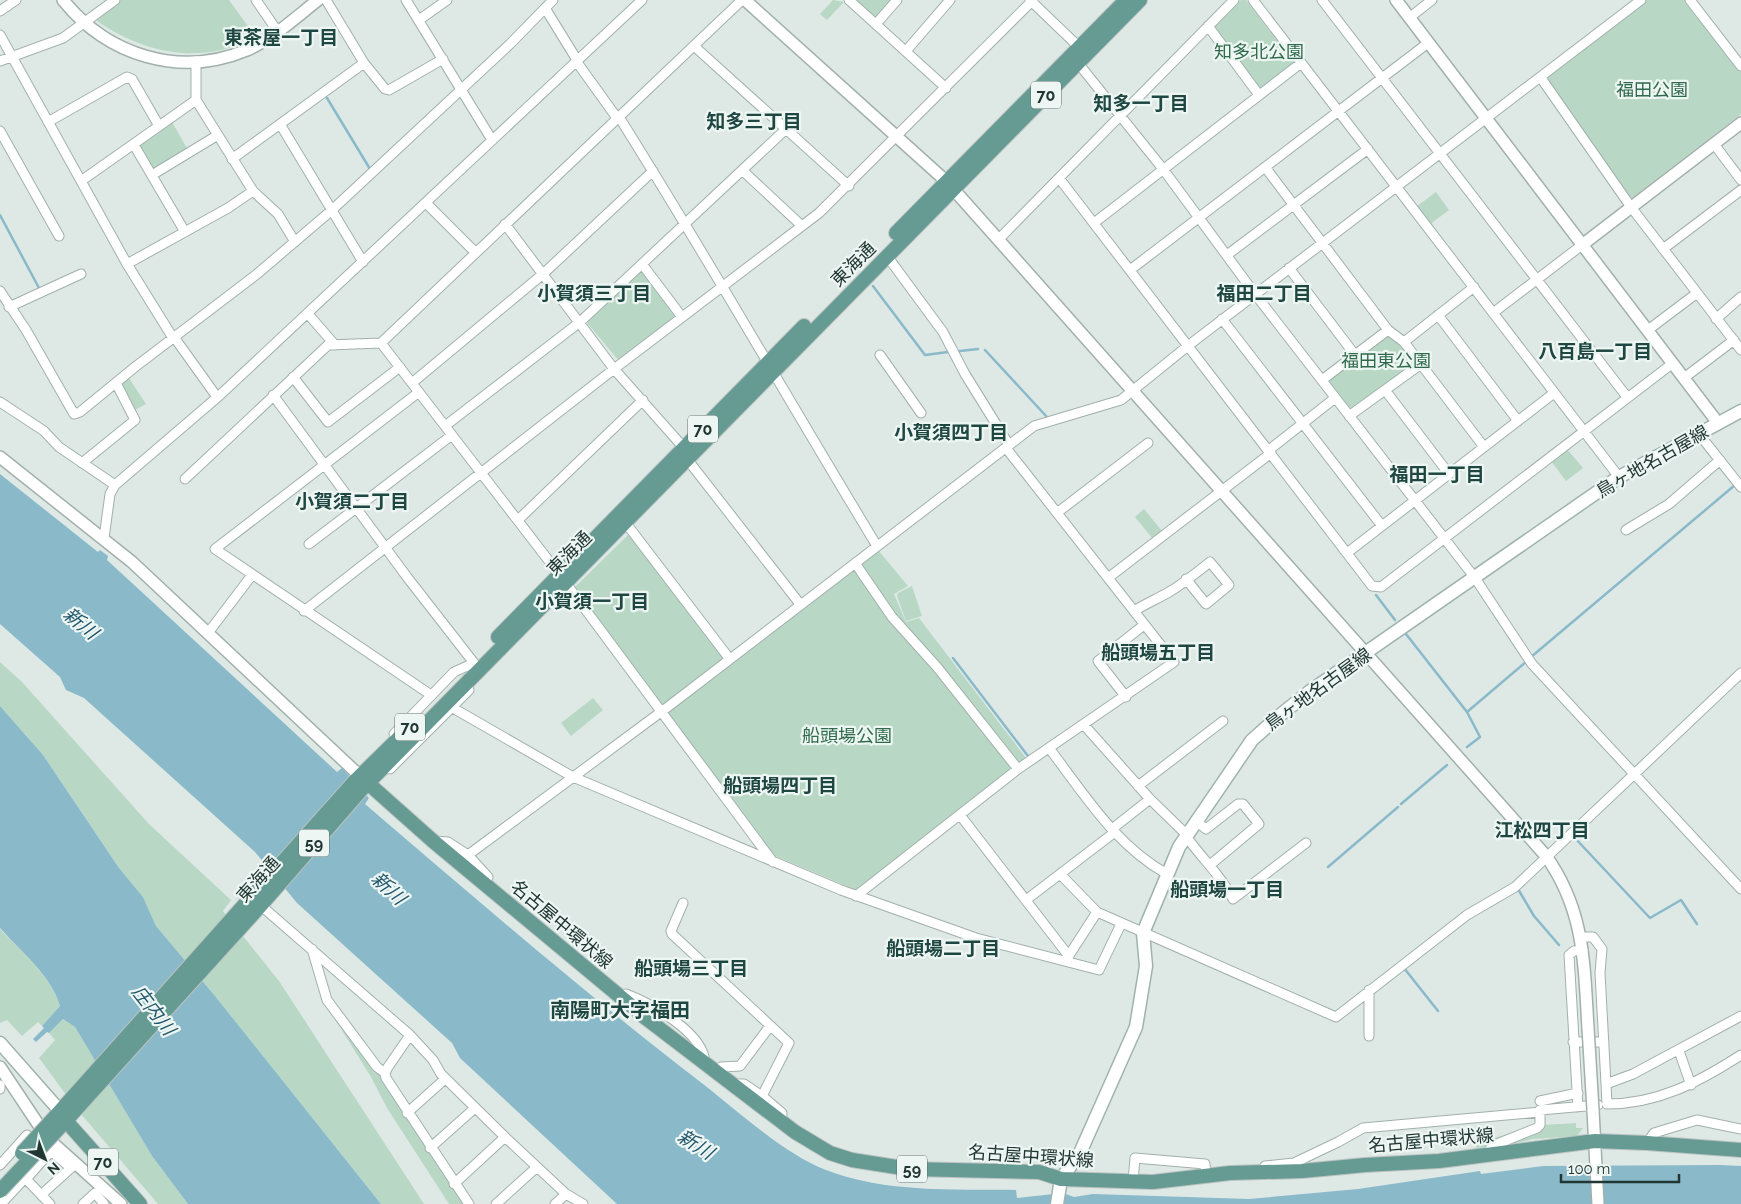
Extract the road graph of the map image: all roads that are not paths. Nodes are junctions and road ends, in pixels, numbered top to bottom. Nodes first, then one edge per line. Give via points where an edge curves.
1 (16, 0) edge
2 (63, 0) edge
3 (115, 0) edge
4 (256, 0) edge
5 (318, 0) edge
6 (326, 0) edge
7 (406, 0) edge
8 (446, 0) edge
9 (553, 0) edge
10 (642, 0) edge
11 (742, 0) edge
12 (746, 0) edge
13 (849, 0) edge
14 (897, 0) edge
15 (950, 0) edge
16 (1126, 0) edge
17 (1140, 0) edge
18 (1234, 0) edge
19 (1252, 0) edge
20 (1322, 0) edge
21 (1396, 0) edge
22 (1432, 0) edge
23 (1690, 0) edge
24 (1031, 1) edge
25 (1639, 1) edge
26 (545, 8) junction
27 (0, 11) edge
28 (1409, 18) junction
29 (419, 20) junction
30 (84, 23) junction
31 (876, 24) junction
32 (1208, 26) junction
33 (278, 32) junction
34 (0, 35) edge
35 (1428, 43) junction
36 (694, 46) junction
37 (1079, 47) junction
38 (906, 51) junction
39 (14, 56) junction
40 (443, 59) junction
41 (577, 60) junction
42 (0, 61) edge
43 (196, 61) junction
44 (364, 63) junction
45 (1078, 63) junction
46 (1301, 63) junction
47 (1741, 66) edge
48 (1383, 78) junction
49 (1541, 78) junction
50 (946, 88) junction
51 (461, 89) junction
52 (1260, 95) junction
53 (196, 100) junction
54 (1339, 111) junction
55 (1120, 116) junction
56 (618, 118) junction
57 (1486, 118) junction
58 (48, 122) junction
59 (1741, 123) edge
60 (280, 124) junction
61 (159, 126) junction
62 (786, 129) junction
63 (0, 131) edge
64 (218, 135) junction
65 (897, 137) junction
66 (492, 140) junction
67 (1714, 144) junction
68 (134, 145) junction
69 (1368, 149) junction
70 (1440, 153) junction
71 (232, 158) junction
72 (1265, 167) junction
73 (1163, 169) junction
74 (742, 170) junction
75 (653, 171) junction
76 (152, 175) junction
77 (1059, 178) junction
78 (1741, 180) edge
79 (81, 181) junction
80 (849, 186) junction
81 (950, 186) junction
82 (1396, 186) junction
83 (1741, 190) edge
84 (253, 191) junction
85 (426, 203) junction
86 (1294, 205) junction
87 (1631, 207) junction
88 (332, 210) junction
89 (1199, 218) junction
90 (686, 222) junction
91 (1094, 223) junction
92 (505, 224) junction
93 (802, 226) junction
94 (185, 232) junction
95 (59, 236) dead end
96 (998, 240) junction
97 (295, 242) junction
98 (1322, 242) junction
99 (1582, 245) junction
100 (1663, 250) junction
101 (475, 252) junction
102 (886, 256) junction
103 (1227, 256) junction
104 (363, 262) junction
105 (127, 264) junction
106 (642, 264) junction
107 (1288, 268) junction
108 (1130, 270) junction
109 (81, 274) dead end
110 (543, 274) junction
111 (1537, 280) junction
112 (723, 286) junction
113 (1474, 287) junction
114 (0, 291) edge
115 (1697, 293) junction
116 (1255, 294) junction
117 (1741, 297) edge
118 (10, 307) junction
119 (1494, 313) junction
120 (308, 314) junction
121 (1438, 316) junction
122 (682, 317) junction
123 (1222, 319) junction
124 (1716, 319) junction
125 (580, 322) junction
126 (1388, 330) junction
127 (1648, 330) junction
128 (174, 338) junction
129 (1404, 342) junction
130 (381, 343) junction
131 (335, 345) junction
132 (1189, 345) junction
133 (1739, 346) edge
134 (880, 355) dead end
135 (1355, 355) junction
136 (1672, 363) junction
137 (1421, 364) junction
138 (400, 367) junction
139 (770, 368) junction
140 (614, 369) junction
141 (293, 377) junction
142 (1684, 378) junction
143 (1322, 380) junction
144 (116, 383) junction
145 (412, 383) junction
146 (1133, 390) junction
147 (1385, 390) junction
148 (419, 392) junction
149 (1554, 393) junction
150 (273, 395) junction
151 (217, 397) junction
152 (1627, 397) junction
153 (1335, 398) junction
154 (643, 400) junction
155 (0, 402) edge
156 (1741, 410) edge
157 (921, 413) dead end
158 (1349, 416) junction
159 (1518, 421) junction
160 (1718, 423) junction
161 (1302, 424) junction
162 (445, 426) junction
163 (1583, 430) junction
164 (1699, 434) junction
165 (452, 435) junction
166 (1148, 443) dead end
167 (1008, 446) junction
168 (1484, 447) junction
169 (1270, 451) junction
170 (686, 454) junction
171 (0, 457) edge
172 (1720, 460) junction
173 (82, 463) junction
174 (324, 464) junction
175 (481, 473) junction
176 (1449, 474) junction
177 (1619, 477) junction
178 (185, 479) dead end
179 (115, 485) junction
180 (1741, 487) edge
181 (1222, 491) junction
182 (1414, 501) junction
183 (355, 508) junction
184 (1058, 512) junction
185 (518, 520) junction
186 (625, 522) junction
187 (1382, 526) junction
188 (1626, 530) dead end
189 (104, 538) junction
190 (1444, 539) junction
191 (309, 544) dead end
192 (877, 546) junction
193 (385, 548) junction
194 (1347, 553) junction
195 (855, 563) junction
196 (252, 575) junction
197 (562, 578) junction
198 (1108, 578) junction
199 (1474, 578) junction
200 (1186, 579) junction
201 (800, 604) junction
202 (304, 611) junction
203 (1134, 611) junction
204 (1144, 625) junction
205 (208, 632) junction
206 (501, 648) junction
207 (1366, 654) junction
208 (730, 658) junction
209 (474, 663) junction
210 (1741, 673) edge
211 (431, 695) junction
212 (1126, 697) junction
213 (453, 708) junction
214 (661, 711) junction
215 (1223, 721) dead end
216 (1084, 725) junction
217 (1049, 748) junction
218 (376, 756) dead end
219 (390, 769) dead end
220 (1018, 769) junction
221 (1635, 774) junction
222 (574, 777) junction
223 (362, 782) junction
224 (1138, 786) junction
225 (1150, 799) junction
226 (960, 815) junction
227 (1196, 821) junction
228 (1113, 831) junction
229 (1187, 835) junction
230 (434, 840) junction
231 (1306, 843) dead end
232 (468, 855) junction
233 (1546, 856) junction
234 (773, 862) junction
235 (1210, 865) junction
236 (1060, 874) junction
237 (1166, 874) junction
238 (486, 884) junction
239 (1741, 889) edge
240 (856, 896) junction
241 (1026, 900) junction
242 (257, 901) junction
243 (684, 903) dead end
244 (1097, 912) junction
245 (1122, 924) junction
246 (1142, 933) junction
247 (1581, 937) junction
248 (312, 949) junction
249 (1583, 950) junction
250 (1066, 959) junction
251 (1370, 990) junction
252 (1741, 1016) edge
253 (770, 1026) junction
254 (410, 1036) junction
255 (1369, 1036) dead end
256 (1572, 1042) junction
257 (1604, 1042) junction
258 (0, 1043) edge
259 (1678, 1051) junction
260 (1741, 1055) edge
261 (710, 1067) junction
262 (0, 1068) edge
263 (385, 1073) junction
264 (445, 1079) junction
265 (732, 1084) junction
266 (1606, 1084) junction
267 (1691, 1085) junction
268 (1578, 1093) junction
269 (762, 1096) junction
270 (1540, 1101) dead end
271 (1606, 1104) junction
272 (1578, 1107) junction
273 (475, 1108) junction
274 (1540, 1112) junction
275 (407, 1113) junction
276 (62, 1116) junction
277 (781, 1122) junction
278 (1741, 1129) edge
279 (505, 1138) junction
280 (1595, 1141) junction
281 (1647, 1143) junction
282 (430, 1148) junction
283 (1741, 1150) edge
284 (48, 1155) junction
285 (1486, 1156) junction
286 (0, 1165) edge
287 (537, 1167) junction
288 (1255, 1173) junction
289 (1206, 1175) junction
290 (0, 1178) edge
291 (26, 1179) junction
292 (1133, 1181) junction
293 (454, 1184) junction
294 (1060, 1184) junction
295 (0, 1191) edge
296 (566, 1194) junction
297 (41, 1195) junction
298 (1, 1204) edge
299 (50, 1204) edge
300 (83, 1204) edge
301 (104, 1204) edge
302 (121, 1204) edge
303 (140, 1204) edge
304 (469, 1204) edge
305 (496, 1204) edge
306 (555, 1204) edge
307 (583, 1204) edge
308 (1057, 1204) edge
309 (1598, 1204) edge

1 - 27 street
2 - 30 street
3 - 30 street
4 - 33 street
5 - 33 street
6 - 44 street
7 - 29 street
8 - 29 street
9 - 26 street
10 - 41 street
11 - 36 street
12 - 65 street
13 - 31 street
14 - 31 street
15 - 38 street
16 - 37 main road, 東海通 / 70
17 - 45 main road, 東海通 / 70
18 - 32 street
19 - 46 street
20 - 48 street
21 - 28 street
22 - 28 street
23 - 47 street
24 - 37 street
24 - 50 street
25 - 49 street
26 - 41 street
26 - 51 street
28 - 35 street
29 - 40 street
30 - 39 street via 63,38
30 - 43 street via 110,42 141,56 172,62
31 - 38 street
32 - 52 street
32 - 55 street
33 - 43 street via 233,55
34 - 39 street
35 - 48 street
35 - 57 street
36 - 56 street
36 - 62 street
37 - 81 main road, 東海通 / 70
38 - 50 street
39 - 42 street
39 - 58 street
40 - 44 street via 389,90
40 - 51 street
41 - 56 street
41 - 66 street
43 - 53 street
44 - 60 street
45 - 55 street
45 - 81 main road, 東海通 / 70
46 - 52 street
46 - 54 street
48 - 54 street
48 - 70 street
49 - 57 street
49 - 87 street
50 - 65 street
51 - 66 street
51 - 88 street
52 - 73 street
53 - 61 street
53 - 64 street
54 - 69 street
54 - 72 street
55 - 73 street
55 - 77 street
56 - 75 street
56 - 92 street
57 - 70 street
57 - 99 street
58 - 61 street via 127,77 132,79
58 - 79 street
59 - 67 street
60 - 71 street
60 - 88 street
61 - 68 street
62 - 74 street
62 - 80 street
63 - 95 street
64 - 71 street
64 - 76 street
65 - 80 street
65 - 81 street
66 - 85 street
67 - 78 street
67 - 87 street
68 - 76 street
68 - 79 street
69 - 82 street
69 - 86 street
70 - 82 street
70 - 111 street
71 - 84 street
72 - 86 street
72 - 89 street
73 - 89 street
73 - 91 street
74 - 90 street
74 - 93 street
75 - 90 street
75 - 110 street
76 - 94 street
77 - 91 street
77 - 96 street
79 - 105 street
80 - 93 street
81 - 96 street
81 - 102 main road, 東海通 / 70
81 - 139 main road, 東海通 / 70
82 - 98 street
82 - 113 street
83 - 100 street
84 - 94 street
84 - 97 street via 278,214
85 - 101 street
85 - 104 street
86 - 98 street
86 - 103 street
87 - 99 street
87 - 100 street
88 - 97 street
88 - 104 street
89 - 103 street
89 - 108 street
90 - 106 street
90 - 112 street
91 - 108 street
92 - 101 street
92 - 110 street
93 - 112 street
94 - 105 street
96 - 146 street
97 - 128 street
98 - 107 street
98 - 126 street
99 - 111 street
99 - 127 street
100 - 115 street
101 - 130 street
102 - 139 main road, 東海通 / 70
102 - 167 street via 943,332
103 - 116 street
104 - 120 street
105 - 128 street
106 - 122 street
106 - 125 street
107 - 116 street
107 - 135 street
108 - 132 street
109 - 118 street
110 - 125 street
110 - 145 street
111 - 119 street
111 - 152 street
112 - 122 street
112 - 139 street
113 - 119 street
113 - 121 street
114 - 118 street
115 - 124 street
115 - 127 street
116 - 123 street
116 - 143 street
117 - 124 street
118 - 144 street via 74,414
119 - 149 street
120 - 131 street
120 - 151 street
121 - 129 street
121 - 159 street
122 - 140 street
123 - 132 street
123 - 161 street
124 - 133 street
125 - 140 street
125 - 162 street
126 - 129 street
126 - 135 street
127 - 136 street
128 - 144 street
128 - 151 street
129 - 137 street
130 - 131 street
130 - 138 street
131 - 141 street via 328,345
132 - 146 street
132 - 169 street
133 - 142 street
134 - 157 street
135 - 143 street
136 - 142 street
136 - 152 street
137 - 147 street
137 - 168 street
138 - 141 street via 328,422
138 - 145 street
139 - 170 main road, 東海通 / 70
139 - 192 street
140 - 154 street
140 - 175 street
141 - 150 street
142 - 160 street
143 - 153 street
144 - 173 street via 135,420
145 - 148 street
146 - 167 street via 1121,400 1034,426
146 - 181 street
147 - 158 street
147 - 176 street
148 - 162 street
148 - 174 street
149 - 159 street
149 - 163 street
150 - 174 street
150 - 178 street
151 - 179 street
152 - 163 street
153 - 158 street
153 - 161 street
154 - 170 street
154 - 185 street
155 - 173 street
156 - 160 main road, 鳥ヶ地名古屋線
158 - 182 street
159 - 168 street
160 - 164 main road, 鳥ヶ地名古屋線
161 - 169 street
161 - 187 street
162 - 165 street
163 - 177 street
163 - 190 street
164 - 172 street
164 - 177 main road, 鳥ヶ地名古屋線
165 - 175 street
165 - 183 street
166 - 184 street
167 - 184 street
167 - 192 street
168 - 176 street
169 - 181 street
169 - 194 street
170 - 186 main road, 東海通 / 70
170 - 197 main road, 東海通 / 70
170 - 201 street
171 - 189 street
172 - 180 street
172 - 188 street via 1669,504
173 - 179 street
174 - 183 street
174 - 196 street via 215,549
175 - 185 street
175 - 193 street
176 - 182 street
177 - 199 main road, 鳥ヶ地名古屋線
179 - 189 street via 110,494
181 - 198 street
181 - 207 street
182 - 187 street
182 - 190 street
183 - 191 street
183 - 193 street
184 - 198 street
185 - 197 street
186 - 197 main road, 東海通 / 70
186 - 208 street
187 - 194 street
189 - 205 street
190 - 194 street via 1382,587 1372,586
190 - 199 street
192 - 195 street
193 - 202 street
193 - 209 street
195 - 201 street
195 - 220 street via 892,617 937,667
196 - 202 street
196 - 205 street
197 - 206 main road, 東海通 / 70
197 - 209 main road, 東海通 / 70
197 - 214 street
198 - 203 street
199 - 207 main road, 鳥ヶ地名古屋線
199 - 221 street via 1532,664
200 - 200 street via 1206,604 1229,586 1210,562
200 - 203 street
201 - 208 street
202 - 211 street
203 - 204 street
204 - 212 street via 1098,661
204 - 212 street via 1174,662
205 - 223 street
206 - 213 street via 488,669
206 - 223 main road, 東海通 / 70
207 - 227 main road, 鳥ヶ地名古屋線 via 1279,716 1252,740
207 - 233 street
208 - 214 street
209 - 211 street via 454,672
209 - 223 main road, 東海通 / 70
210 - 221 street
211 - 218 street
212 - 216 street
213 - 219 street
213 - 222 street
214 - 222 street
214 - 234 street
215 - 224 street
216 - 217 street
216 - 224 street
217 - 220 street
217 - 228 street
220 - 226 street
221 - 233 street
221 - 239 street
222 - 232 street
222 - 234 street
223 - 230 main road, 名古屋中環状線 / 59
223 - 242 main road, 東海通 / 59
224 - 225 street
225 - 228 street
225 - 229 street
226 - 240 street
226 - 241 street
227 - 229 main road, 鳥ヶ地名古屋線
227 - 235 street via 1206,829 1238,804 1243,804 1259,824
228 - 236 street
228 - 237 street via 1144,862
229 - 235 street
229 - 237 main road, 鳥ヶ地名古屋線
230 - 232 street via 448,842
230 - 238 main road, 名古屋中環状線 / 59
231 - 235 street via 1234,899 1223,879
232 - 238 street via 488,877
233 - 247 street via 1568,893
233 - 251 street via 1515,887 1467,915
234 - 240 street
236 - 241 street
236 - 244 street
237 - 246 main road, 鳥ヶ地名古屋線
238 - 261 main road, 名古屋中環状線 / 59
240 - 250 street via 976,938
241 - 250 street
242 - 248 street
242 - 276 main road, 東海通 / 59
243 - 253 street via 672,934
244 - 245 street
244 - 250 street
245 - 246 street
245 - 250 street via 1099,970
246 - 251 street via 1336,1017
246 - 294 main road, 鳥ヶ地名古屋線 via 1146,966 1136,1027 1080,1153
247 - 249 street
247 - 257 street via 1593,937 1602,949 1603,956 1599,960
248 - 254 street
248 - 263 street via 327,1000 377,1067
249 - 256 street via 1569,955
249 - 280 street, bridge
251 - 255 street
252 - 259 street
253 - 261 street via 740,1066
253 - 269 street via 789,1043
254 - 263 street
254 - 264 street via 433,1060
256 - 257 street
256 - 268 street
257 - 266 street
258 - 276 main road
259 - 266 street via 1634,1074
259 - 267 street
260 - 267 street
261 - 265 main road, 名古屋中環状線 / 59
262 - 302 street via 50,1139
263 - 275 street
264 - 273 street
264 - 275 street
265 - 269 street via 744,1084
265 - 277 main road, 名古屋中環状線 / 59
266 - 271 street
267 - 271 street via 1636,1102
268 - 270 street
268 - 272 street
269 - 277 street via 782,1113
271 - 272 street
272 - 274 street
273 - 279 street
273 - 282 street
274 - 285 street via 1537,1128 1492,1146
274 - 288 street via 1363,1128 1294,1163 1255,1167
275 - 282 street
276 - 290 main road, 東海通 / 59, bridge
276 - 295 main road, 東海通 / 59, bridge
276 - 303 main road, 70
277 - 294 main road, 名古屋中環状線 / 59 via 822,1148 852,1160 909,1169 1039,1172
278 - 281 street via 1697,1120 1654,1132
279 - 287 street
279 - 293 street
280 - 281 main road, 名古屋中環状線 / 59
280 - 285 main road, 名古屋中環状線 / 59
280 - 309 street
281 - 283 main road, 名古屋中環状線 / 59
282 - 293 street
284 - 286 street via 27,1135
284 - 291 street
284 - 297 street via 51,1150 71,1168
285 - 288 main road, 名古屋中環状線 / 59
287 - 296 street
287 - 305 street
288 - 289 main road, 名古屋中環状線 / 59
289 - 292 main road, 名古屋中環状線 / 59 via 1153,1182
289 - 292 street via 1205,1164 1135,1158
291 - 297 street
291 - 298 street
292 - 294 main road, 名古屋中環状線 / 59
293 - 304 street
294 - 308 main road
296 - 306 street
296 - 307 street
297 - 299 street
300 - 301 street via 95,1193

